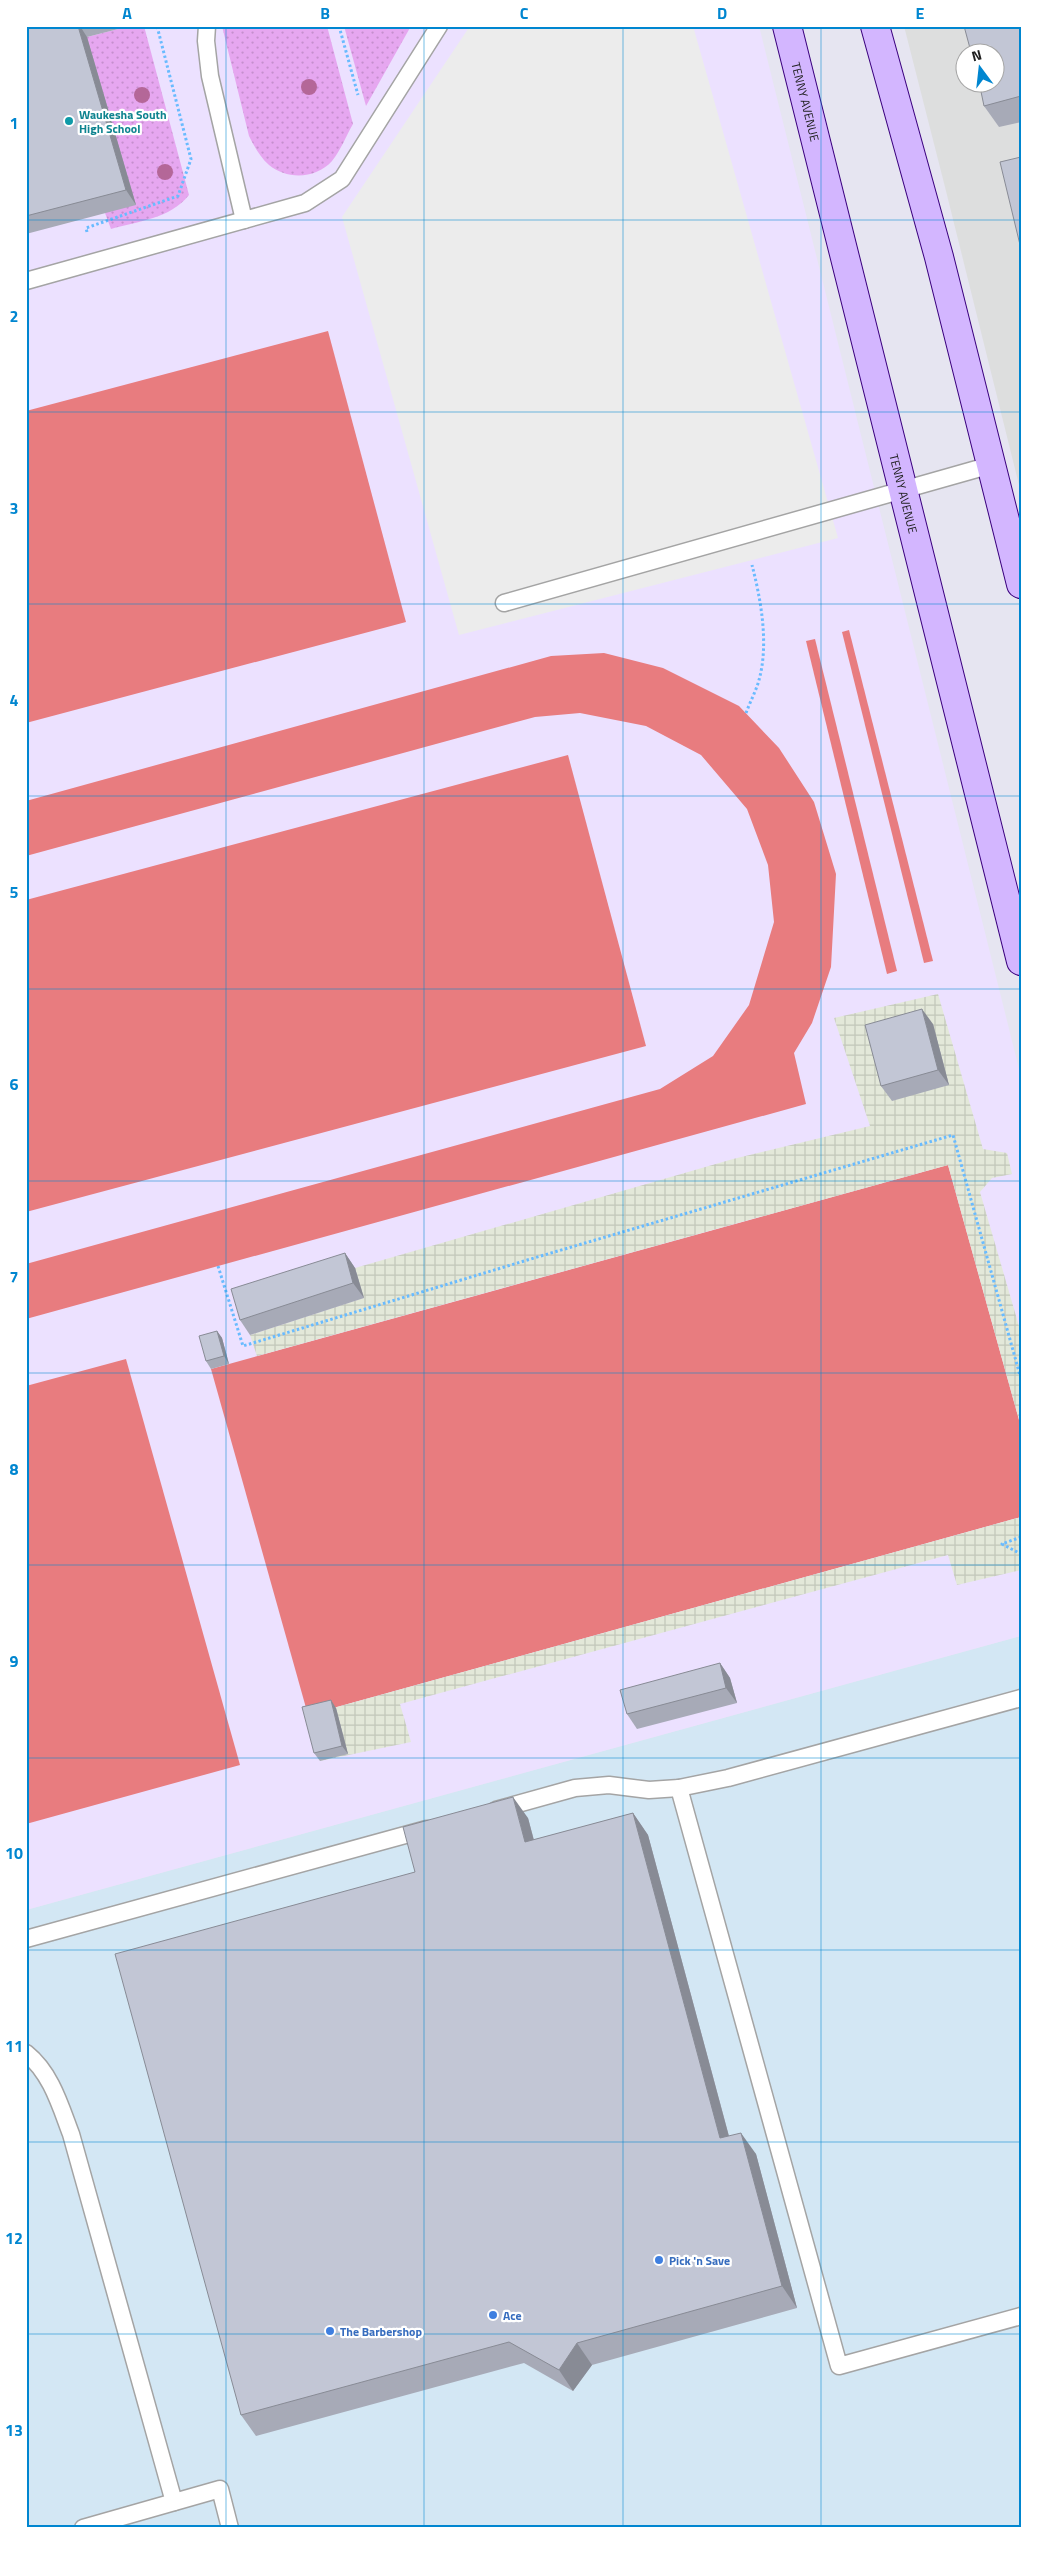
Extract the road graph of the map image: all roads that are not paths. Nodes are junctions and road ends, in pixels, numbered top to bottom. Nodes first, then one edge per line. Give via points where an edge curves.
1 (207, 26) edge
2 (439, 26) edge
3 (787, 26) edge
4 (875, 26) edge
5 (244, 220) junction
6 (26, 281) edge
7 (991, 465) junction
8 (903, 490) junction
9 (1021, 584) edge
10 (504, 603) dead end
11 (1021, 961) edge
12 (1021, 1698) edge
13 (679, 1788) junction
14 (480, 1814) edge
15 (441, 1825) edge
16 (26, 1938) edge
17 (26, 2053) edge
18 (1021, 2316) edge
19 (174, 2502) junction
20 (83, 2528) edge
21 (230, 2528) edge

1 - 5 lane via 210,76
2 - 5 lane via 342,179 305,203
3 - 8 street, TENNY AVENUE
4 - 7 street via 939,257
5 - 6 lane
7 - 8 lane
7 - 9 street
8 - 10 lane
8 - 11 street, TENNY AVENUE
12 - 13 lane via 728,1778
13 - 14 lane via 649,1790 609,1784 575,1788
13 - 18 lane via 839,2366
15 - 16 lane
17 - 19 lane via 37,2062 54,2088 71,2134
19 - 20 lane
19 - 21 lane via 220,2489

